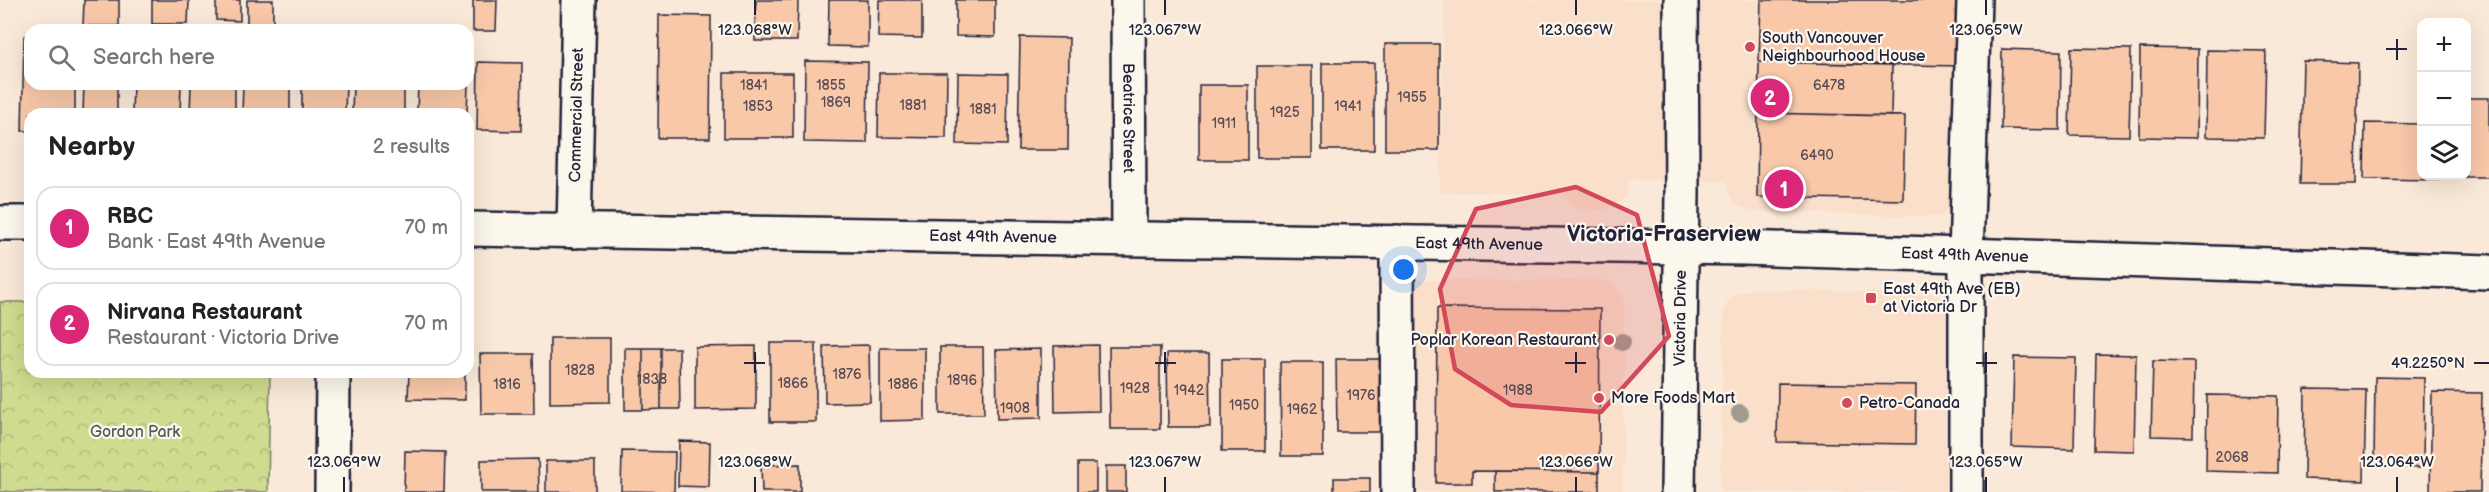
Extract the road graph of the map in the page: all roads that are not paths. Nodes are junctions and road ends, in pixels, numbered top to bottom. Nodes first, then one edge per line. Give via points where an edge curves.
1 (579, 0) edge
2 (1128, 0) edge
3 (1682, 0) edge
4 (1974, 0) edge
5 (0, 223) edge
6 (24, 223) edge
7 (474, 229) edge
8 (574, 231) junction
9 (1129, 238) junction
10 (1397, 242) junction
11 (1681, 247) junction
12 (1966, 255) junction
13 (2489, 272) edge
14 (333, 378) edge
15 (332, 492) edge
16 (1398, 492) edge
17 (1678, 492) edge
18 (1966, 492) edge

1 - 8 street, Commercial Street
2 - 9 street, Beatrice Street
3 - 11 street, Victoria Drive
4 - 12 street
5 - 6 street
7 - 8 street, East 49th Avenue
8 - 9 street, East 49th Avenue
9 - 10 street, East 49th Avenue
10 - 11 street, East 49th Avenue
10 - 16 street
11 - 12 street, East 49th Avenue
11 - 17 street, Victoria Drive
12 - 13 street, East 49th Avenue
12 - 18 street
14 - 15 street

